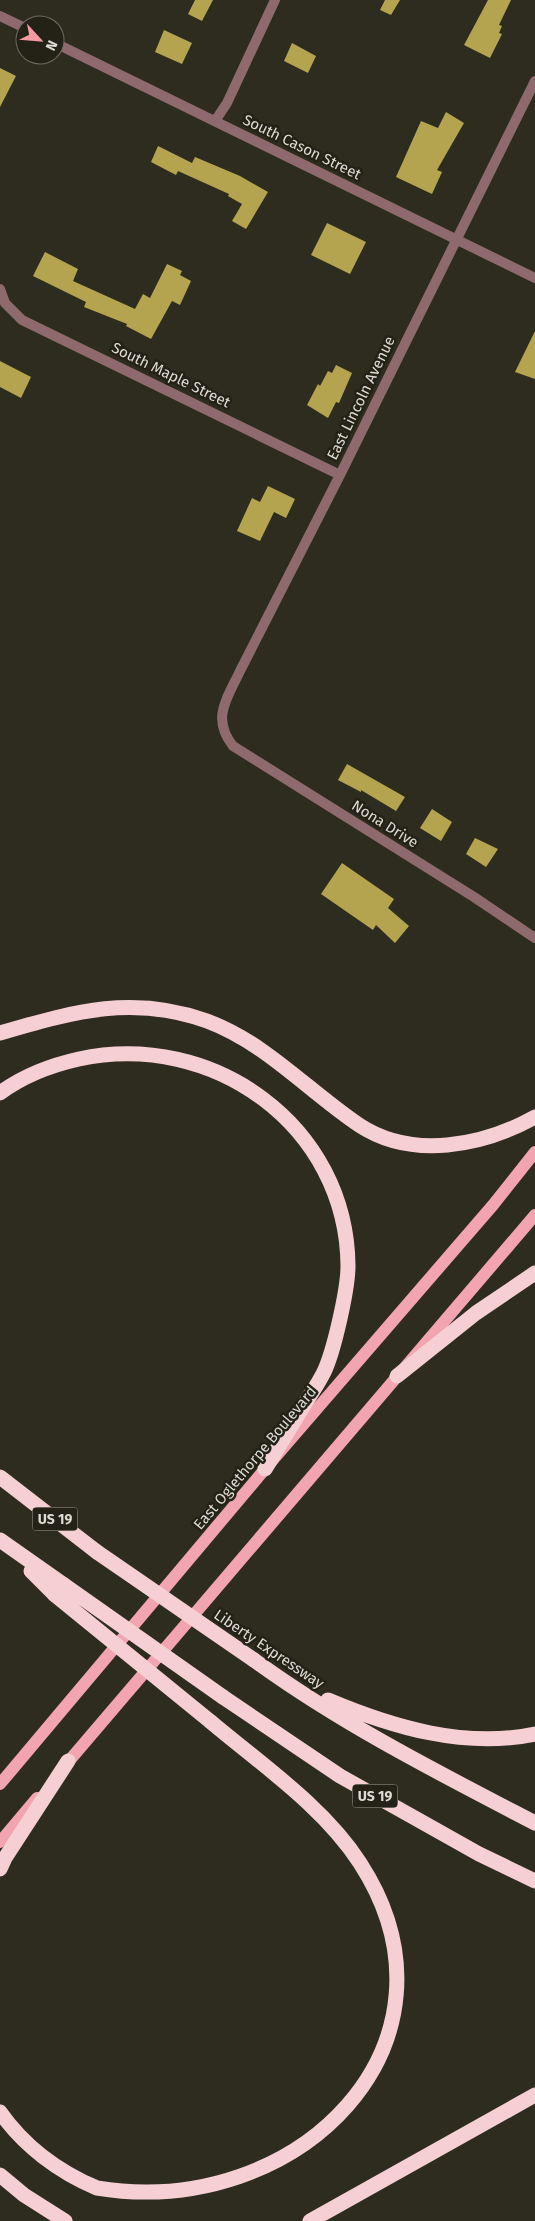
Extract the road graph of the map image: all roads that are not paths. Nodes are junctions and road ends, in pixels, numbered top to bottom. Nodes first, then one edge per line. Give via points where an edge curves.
1 (275, 0) edge
2 (0, 16) edge
3 (15, 23) edge
4 (65, 48) edge
5 (535, 81) edge
6 (215, 121) junction
7 (457, 239) junction
8 (535, 278) edge
9 (0, 290) edge
10 (340, 475) junction
11 (223, 730) joint
12 (535, 938) edge
13 (0, 1033) edge
14 (0, 1093) edge
15 (535, 1117) edge
16 (535, 1152) edge
17 (535, 1214) edge
18 (535, 1273) edge
19 (397, 1376) junction
20 (266, 1469) junction
21 (4, 1480) edge
22 (2, 1541) edge
23 (59, 1590) junction
24 (283, 1681) junction
25 (535, 1734) edge
26 (68, 1761) junction
27 (0, 1784) edge
28 (535, 1823) edge
29 (0, 1842) edge
30 (0, 1869) edge
31 (535, 1881) edge
32 (535, 2095) edge
33 (0, 2112) edge
34 (353, 2119) dead end
35 (0, 2175) edge
36 (165, 2206) dead end
37 (65, 2221) edge
38 (310, 2221) edge

1 - 6 street via 227,103
2 - 3 street
4 - 6 street, South Cason Street
5 - 7 street, East Lincoln Avenue
6 - 7 street, South Cason Street
7 - 8 street, South Cason Street
7 - 10 street, East Lincoln Avenue
9 - 10 street, South Maple Street via 5,303 22,320
10 - 11 street, East Lincoln Avenue via 227,700 221,719
11 - 12 street, Nona Drive via 233,746
13 - 15 highway via 93,1009 162,1010 206,1021 248,1040 360,1126 402,1142 443,1145 470,1142 502,1133
14 - 20 highway via 33,1074 96,1056 152,1055 180,1060 206,1067 258,1095 279,1111 319,1160 339,1208 348,1272 324,1372
16 - 20 main road, East Oglethorpe Boulevard
17 - 19 main road
18 - 19 highway via 476,1313
19 - 26 main road
20 - 27 main road, East Oglethorpe Boulevard
21 - 24 highway, Liberty Expressway / US 19, bridge via 98,1552
22 - 23 highway
23 - 31 highway, US 19, bridge via 340,1776 479,1854
23 - 34 highway, bridge via 316,1810 361,1864 383,1907 391,1933 397,1996 395,2021 379,2076
24 - 25 highway via 356,1712 420,1732 494,1739
24 - 28 highway, Liberty Expressway / US 19 via 381,1742
26 - 29 main road
26 - 30 highway
32 - 38 highway
33 - 36 highway via 27,2144 80,2181 109,2194
35 - 37 highway

